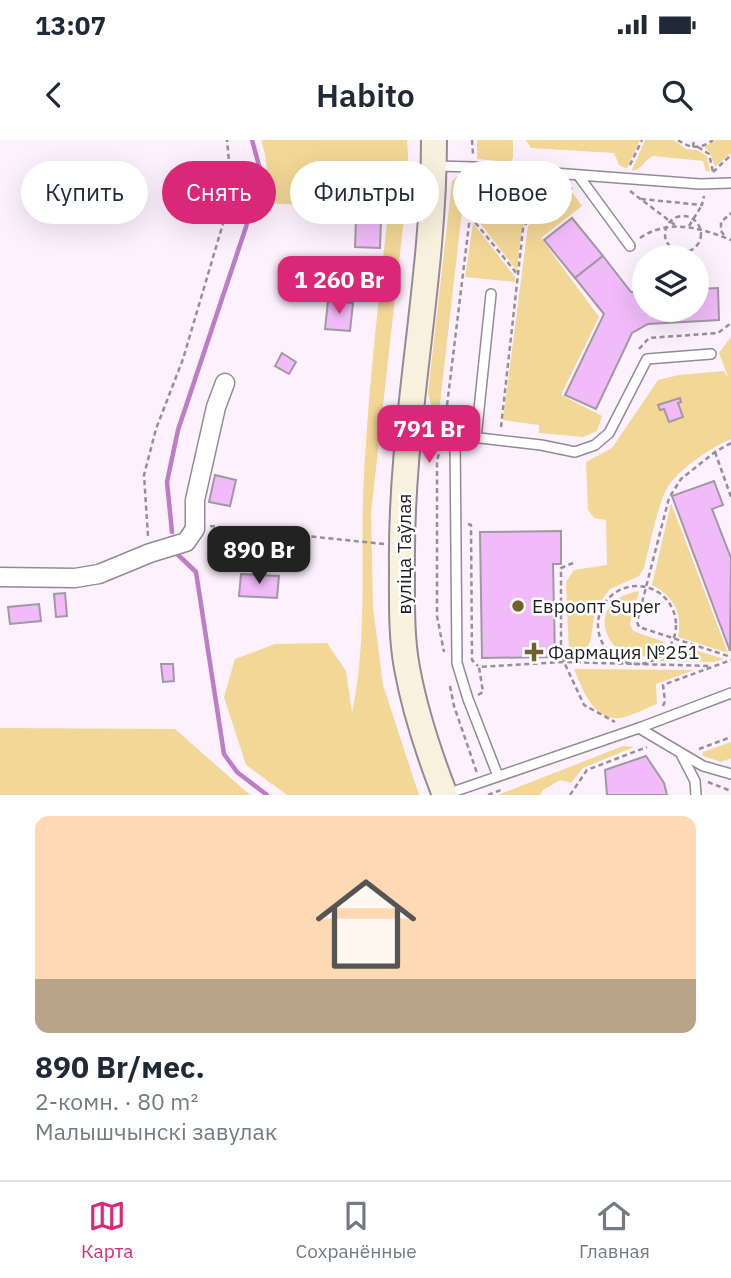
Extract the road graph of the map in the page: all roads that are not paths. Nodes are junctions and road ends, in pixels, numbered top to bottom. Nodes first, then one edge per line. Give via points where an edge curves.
1 (434, 140) edge
2 (434, 161) edge
3 (439, 166) edge
4 (578, 175) junction
5 (731, 183) edge
6 (429, 224) edge
7 (630, 246) dead end
8 (491, 294) dead end
9 (712, 354) dead end
10 (225, 383) dead end
11 (409, 430) junction
12 (455, 436) junction
13 (476, 438) junction
14 (0, 577) edge
15 (731, 693) edge
16 (639, 728) junction
17 (682, 756) junction
18 (728, 770) edge
19 (498, 776) junction
20 (445, 795) edge
21 (696, 795) edge

1 - 2 street, вуліца Таўлая
3 - 4 lane
4 - 5 lane
4 - 7 lane
6 - 11 street, вуліца Таўлая
8 - 13 lane
9 - 13 lane via 647,359 610,433 595,445 575,452
10 - 14 street via 195,500 195,530 186,542 99,574
11 - 12 lane
11 - 20 street, вуліца Таўлая via 401,519 407,666
12 - 13 lane
12 - 19 lane via 457,663
15 - 16 lane
16 - 17 lane
16 - 19 lane
17 - 18 lane
17 - 21 lane via 695,781
19 - 20 lane

